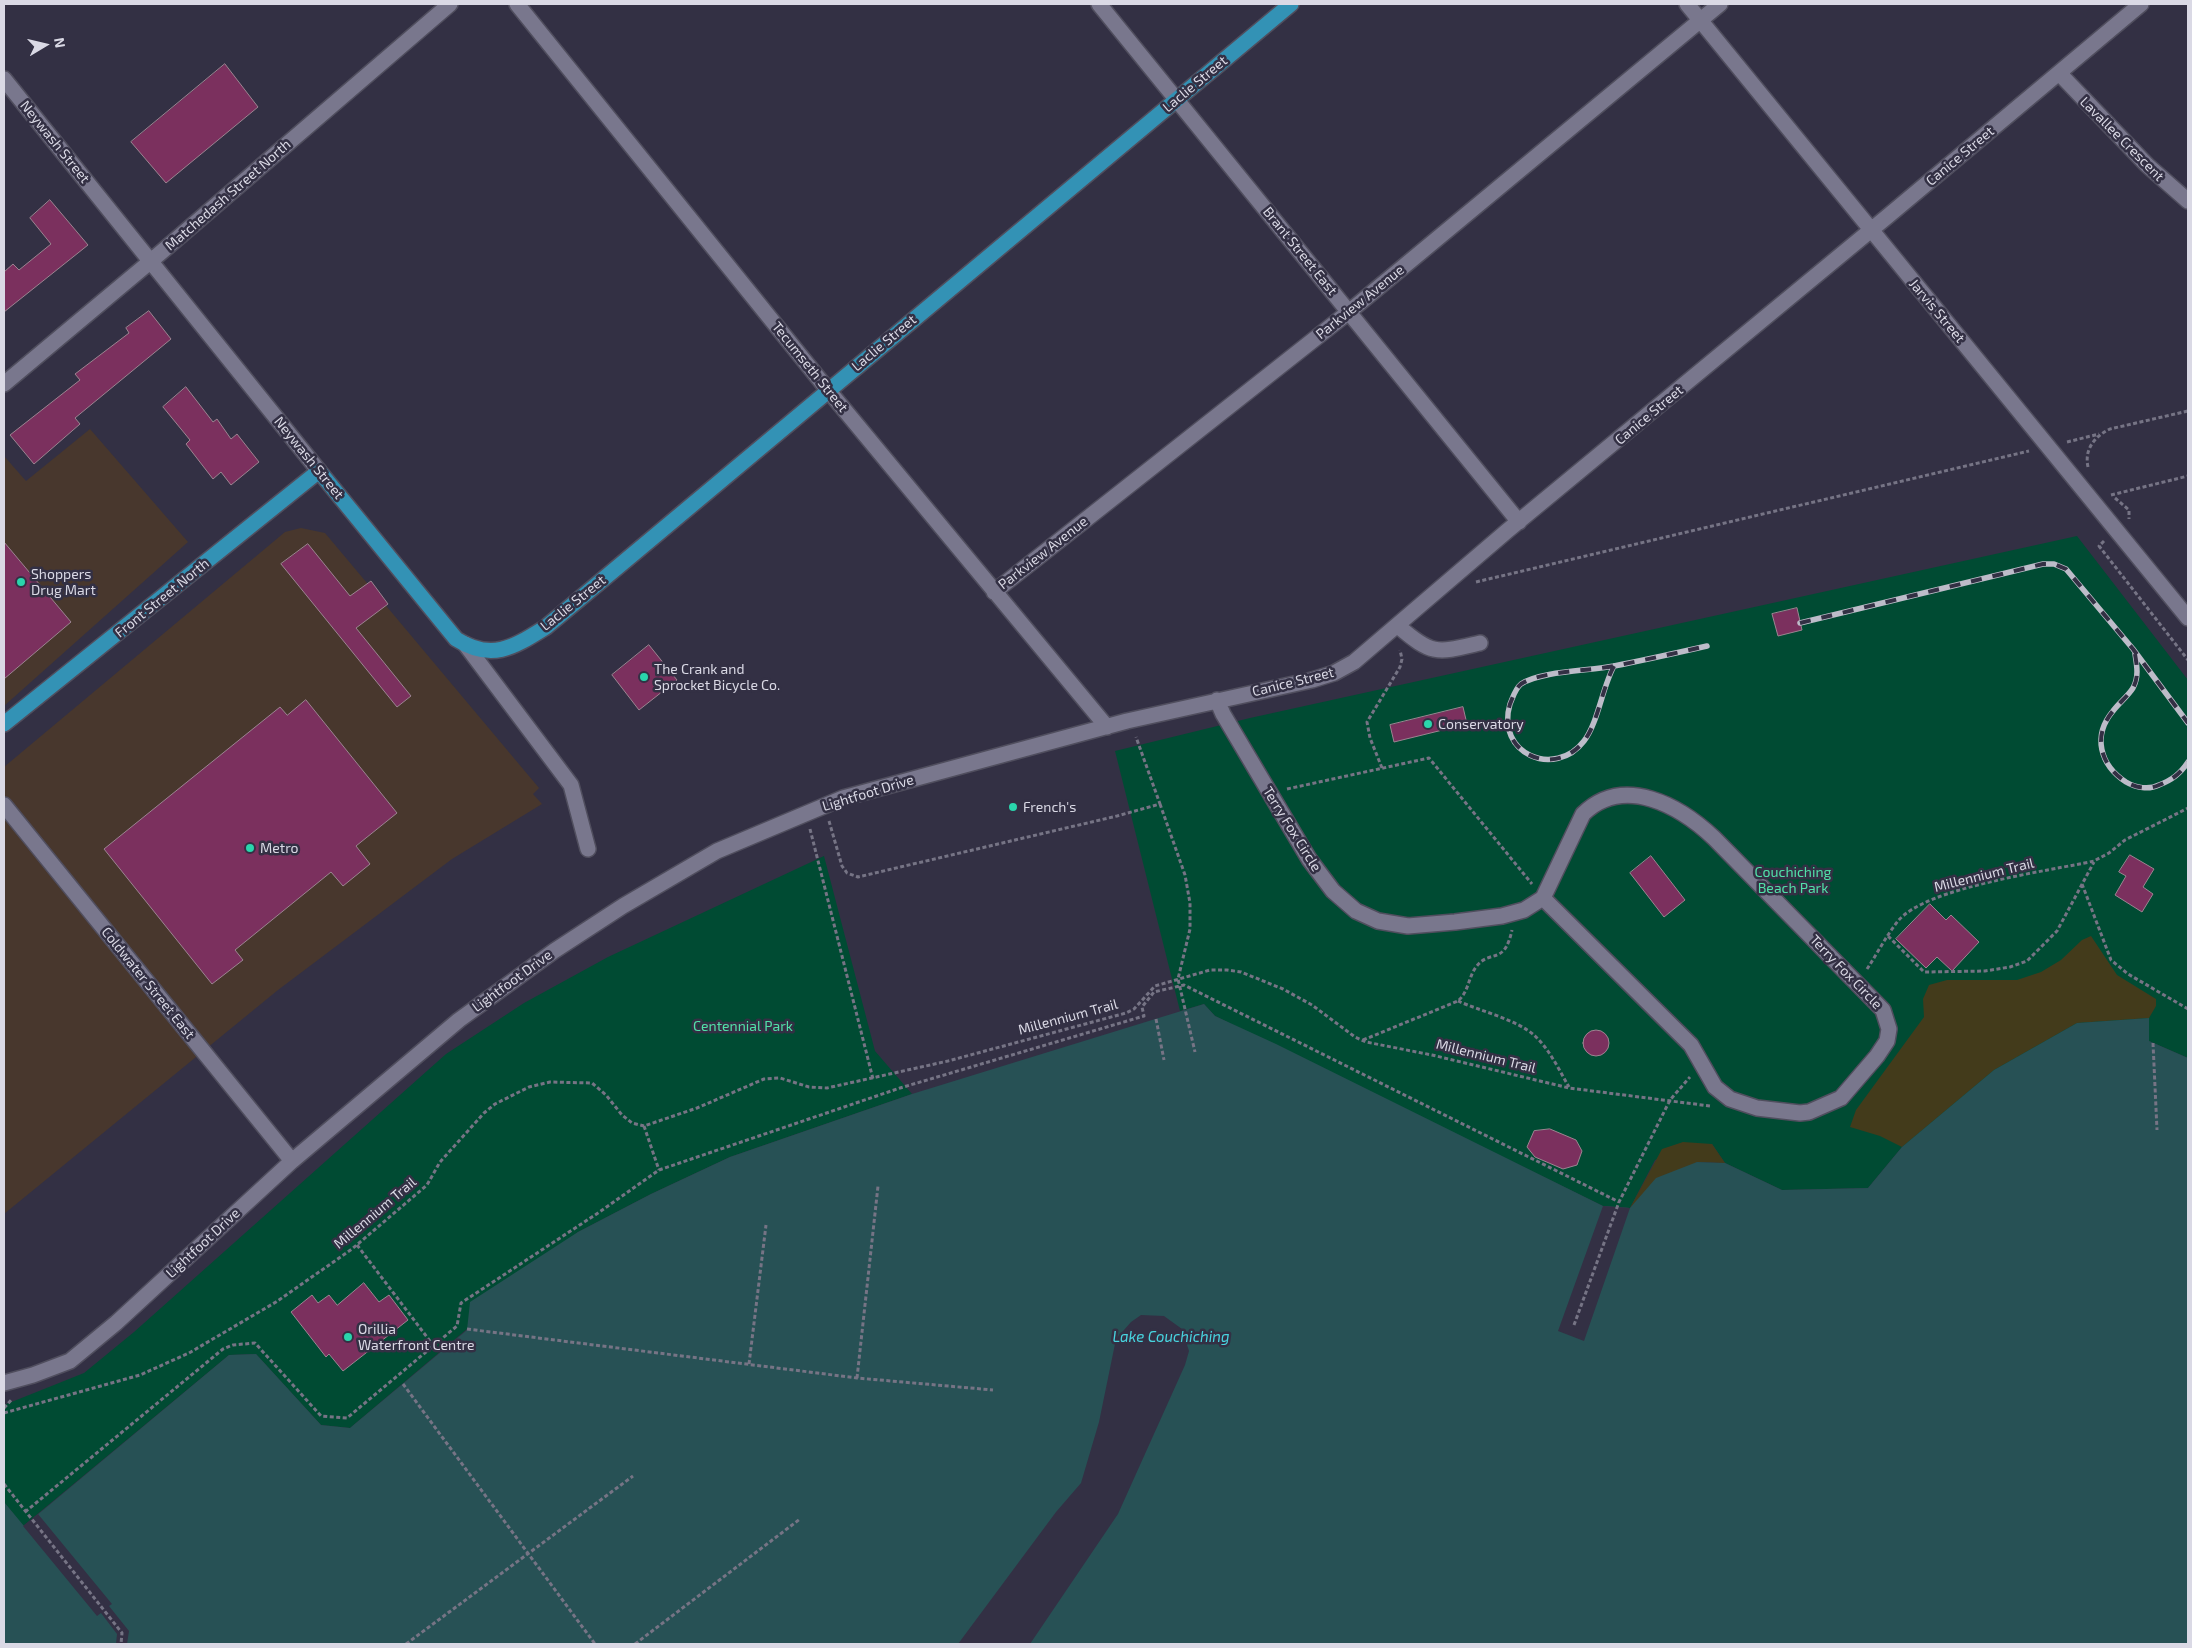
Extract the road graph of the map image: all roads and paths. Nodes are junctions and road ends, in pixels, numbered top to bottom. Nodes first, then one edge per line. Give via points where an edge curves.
1 (450, 4) edge
2 (517, 4) edge
3 (1099, 4) edge
4 (1291, 4) edge
5 (1687, 4) edge
6 (1720, 4) edge
7 (2141, 4) edge
8 (1700, 20) junction
9 (2059, 73) junction
10 (4, 79) edge
11 (1177, 99) junction
12 (2188, 201) edge
13 (1871, 230) junction
14 (151, 261) junction
15 (1350, 312) junction
16 (4, 384) edge
17 (828, 390) junction
18 (2188, 411) edge
19 (2099, 434) junction
20 (2049, 447) junction
21 (319, 472) junction
22 (2091, 473) dead end
23 (2188, 476) edge
24 (2106, 489) dead end
25 (1519, 522) junction
26 (2118, 530) junction
27 (1469, 587) dead end
28 (994, 592) junction
29 (2188, 618) edge
30 (1404, 631) junction
31 (1480, 643) dead end
32 (465, 644) junction
33 (2188, 660) edge
34 (1217, 700) junction
35 (4, 724) edge
36 (1107, 727) junction
37 (1128, 736) dead end
38 (1382, 768) junction
39 (1269, 792) junction
40 (1160, 804) junction
41 (4, 805) edge
42 (2188, 808) edge
43 (838, 818) dead end
44 (829, 821) junction
45 (824, 823) dead end
46 (817, 826) dead end
47 (810, 828) junction
48 (804, 830) dead end
49 (588, 849) dead end
50 (2094, 861) junction
51 (2082, 884) junction
52 (1543, 898) junction
53 (1515, 912) junction
54 (1888, 936) junction
55 (1872, 975) dead end
56 (1178, 979) junction
57 (1180, 986) junction
58 (1458, 1001) junction
59 (2188, 1009) edge
60 (1156, 1019) dead end
61 (1362, 1040) junction
62 (2153, 1043) dead end
63 (1195, 1052) dead end
64 (1164, 1060) dead end
65 (1702, 1063) junction
66 (873, 1079) junction
67 (1569, 1088) junction
68 (1670, 1100) junction
69 (1719, 1108) dead end
70 (644, 1126) junction
71 (2157, 1130) dead end
72 (292, 1161) junction
73 (659, 1170) junction
74 (878, 1186) dead end
75 (1619, 1202) junction
76 (766, 1226) dead end
77 (357, 1245) junction
78 (1574, 1325) dead end
79 (467, 1329) dead end
80 (433, 1345) junction
81 (749, 1364) junction
82 (857, 1378) junction
83 (4, 1383) edge
84 (403, 1384) dead end
85 (993, 1390) dead end
86 (13, 1398) dead end
87 (4, 1408) edge
88 (4, 1413) edge
89 (633, 1476) dead end
90 (4, 1484) edge
91 (25, 1512) junction
92 (800, 1519) dead end
93 (529, 1555) junction
94 (120, 1644) edge
95 (406, 1644) edge
96 (595, 1644) edge
97 (635, 1644) edge

1 - 14 street, Matchedash Street North
2 - 17 street, Tecumseth Street
3 - 11 street, Brant Street East
4 - 11 main road, Laclie Street
5 - 8 street, Jarvis Street
6 - 8 street, Parkview Avenue
7 - 9 street, Canice Street
8 - 13 street, Jarvis Street
8 - 15 street, Parkview Avenue
9 - 12 street, Lavallee Crescent via 2148,166
9 - 13 street, Canice Street
10 - 14 street, Neywash Street
11 - 15 street, Brant Street East
11 - 17 main road, Laclie Street
13 - 20 street, Jarvis Street
13 - 25 street, Canice Street
14 - 16 street, Matchedash Street North
14 - 21 street, Neywash Street
15 - 25 street, Brant Street East
15 - 28 street, Parkview Avenue
17 - 28 street, Tecumseth Street
17 - 32 main road, Laclie Street via 546,627 512,647 496,651
18 - 19 path
19 - 20 path
19 - 22 path via 2086,459
20 - 26 street, Jarvis Street
20 - 27 path via 1477,581
21 - 32 main road, Neywash Street via 450,631
21 - 35 main road, Front Street North
23 - 24 path via 2111,495
25 - 30 street, Canice Street
26 - 29 street, Jarvis Street
26 - 33 path via 2099,546
28 - 36 street, Tecumseth Street
30 - 31 street via 1438,652
30 - 34 street, Canice Street via 1334,673
30 - 38 path via 1397,646 1402,659 1400,667 1367,722
32 - 49 street, Neywash Street via 571,785
34 - 36 street, Canice Street
34 - 39 street, Terry Fox Circle
36 - 72 street, Lightfoot Drive via 843,798 717,852 623,906 518,975 405,1064
37 - 40 path via 1135,734
38 - 39 path
38 - 52 path via 1429,758
39 - 53 street, Terry Fox Circle via 1309,859 1333,891 1356,911 1378,921 1408,926
40 - 44 path via 858,877 847,873 842,866
40 - 56 path via 1185,875 1190,903 1190,929
41 - 72 street, Coldwater Street East
42 - 50 path, Millennium Trail via 2132,836
43 - 44 path
44 - 45 path
46 - 47 path
47 - 48 path
47 - 66 path
50 - 51 path
50 - 54 path, Millennium Trail via 1936,896 1898,920
51 - 54 path via 2057,930 2027,961 2010,967 1985,971 1924,972
51 - 59 path via 2111,960 2128,974
52 - 53 street, Terry Fox Circle
52 - 65 street, Terry Fox Circle via 1691,1045
52 - 65 street, Terry Fox Circle via 1583,814 1594,804 1611,797 1642,796 1676,808 1697,822 1857,982 1887,1018 1887,1041 1877,1056 1841,1098 1809,1112 1780,1112 1730,1099 1715,1087
53 - 58 path via 1508,946 1498,957 1486,958 1480,963 1465,995
54 - 55 path, Millennium Trail via 1868,968
56 - 57 path
56 - 61 path, Millennium Trail via 1210,970 1241,972 1300,998
56 - 66 path, Millennium Trail via 1151,988 1134,1009 1126,1013
57 - 63 path
57 - 73 path via 1154,992 1142,1007 1144,1016 900,1088
57 - 75 path via 1198,991
58 - 61 path
58 - 67 path via 1524,1028 1535,1036 1548,1051
60 - 64 path
61 - 67 path, Millennium Trail
62 - 71 path
65 - 68 path
66 - 70 path, Millennium Trail via 827,1088 810,1087 780,1078 764,1079 697,1108
67 - 68 path, Millennium Trail
68 - 69 path, Millennium Trail
68 - 75 path
70 - 73 path
70 - 77 path, Millennium Trail via 622,1116 606,1094 592,1083 550,1082 529,1087 484,1113 440,1162 427,1184
72 - 83 street, Lightfoot Drive via 116,1323 70,1361
73 - 80 path via 461,1303 457,1326
74 - 82 path
75 - 78 path
76 - 81 path
77 - 80 path
77 - 88 path, Millennium Trail via 276,1302 189,1354 130,1379
79 - 81 path
80 - 91 path via 347,1418 321,1416 254,1343 228,1347
81 - 82 path
82 - 85 path
84 - 93 path
86 - 87 path
89 - 93 path
90 - 91 path
91 - 94 path via 122,1633
92 - 97 path
93 - 95 path
93 - 96 path

